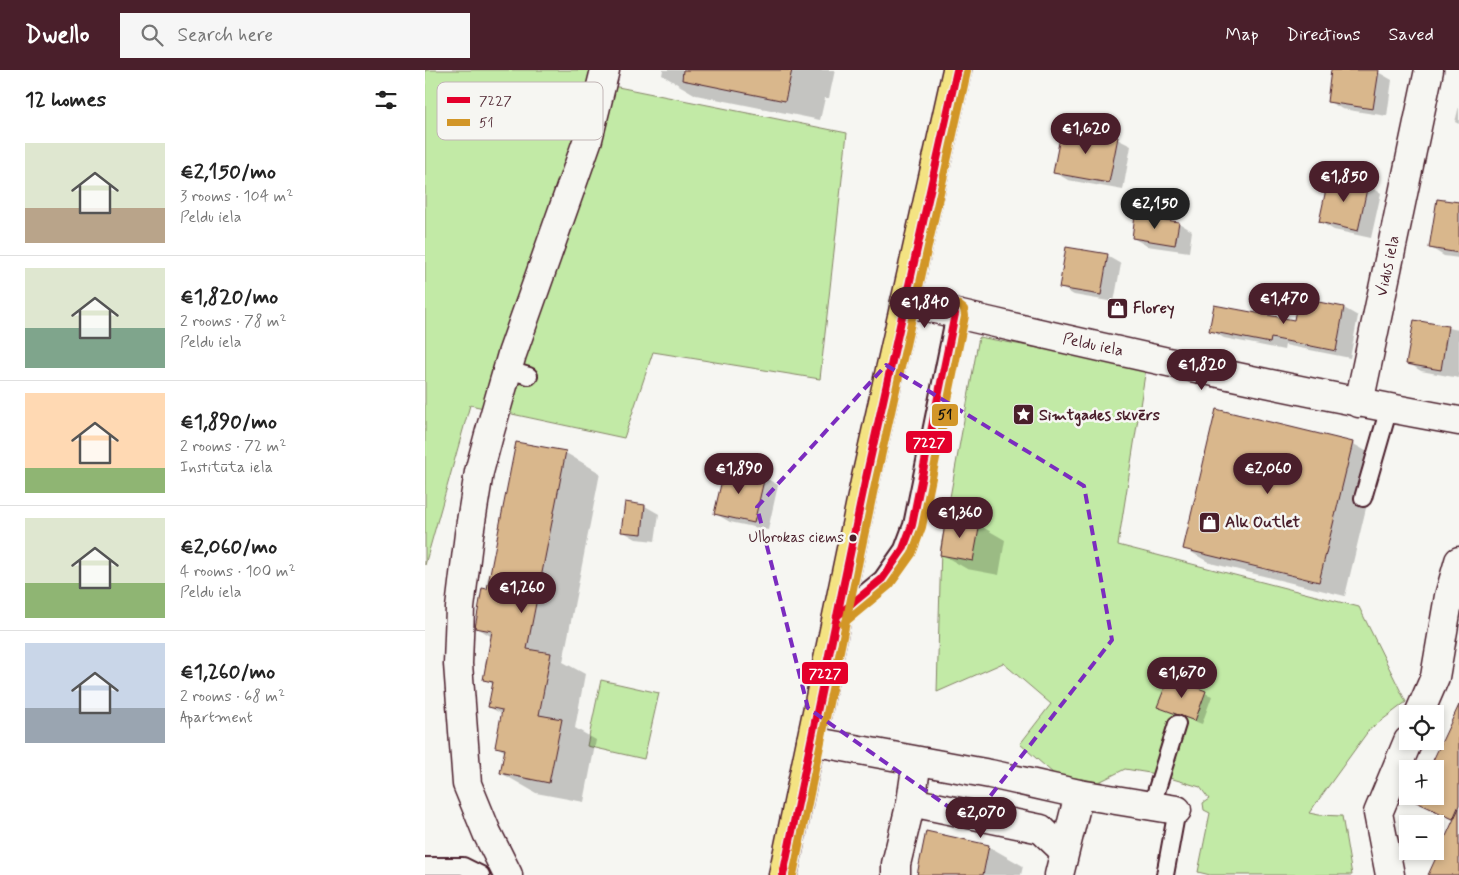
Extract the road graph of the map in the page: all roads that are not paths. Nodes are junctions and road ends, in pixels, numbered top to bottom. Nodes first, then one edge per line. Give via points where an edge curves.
1 (957, 70) edge
2 (1429, 70) edge
3 (588, 140) edge
4 (905, 302) junction
5 (955, 314) junction
6 (1359, 403) junction
7 (1389, 408) junction
8 (1459, 421) edge
9 (1363, 498) dead end
10 (1459, 561) edge
11 (837, 616) junction
12 (1452, 628) edge
13 (1423, 705) edge
14 (1177, 724) dead end
15 (811, 741) junction
16 (1404, 750) edge
17 (917, 761) junction
18 (1079, 794) junction
19 (911, 802) junction
20 (1165, 808) junction
21 (1061, 863) edge
22 (425, 866) edge
23 (481, 875) edge
24 (508, 875) edge
25 (783, 875) edge
26 (897, 875) edge
27 (1165, 875) edge
28 (1390, 875) edge

1 - 4 main road
2 - 6 street, Vidus iela
3 - 24 street via 518,373 479,472 459,608 458,664 467,784
4 - 5 street, Peldu iela
4 - 11 main road
5 - 6 street, Peldu iela
5 - 11 lane via 912,525 903,549 882,578
6 - 7 street, Peldu iela
7 - 8 street, Peldu iela
7 - 9 lane
10 - 12 street via 1449,596
11 - 15 main road
12 - 13 street
14 - 20 lane
15 - 17 street
15 - 25 main road
16 - 28 street via 1378,813
17 - 18 street
17 - 19 street
18 - 20 street
18 - 21 street
19 - 21 street via 1041,829
19 - 26 street via 896,864
20 - 27 lane
22 - 23 lane via 463,866

